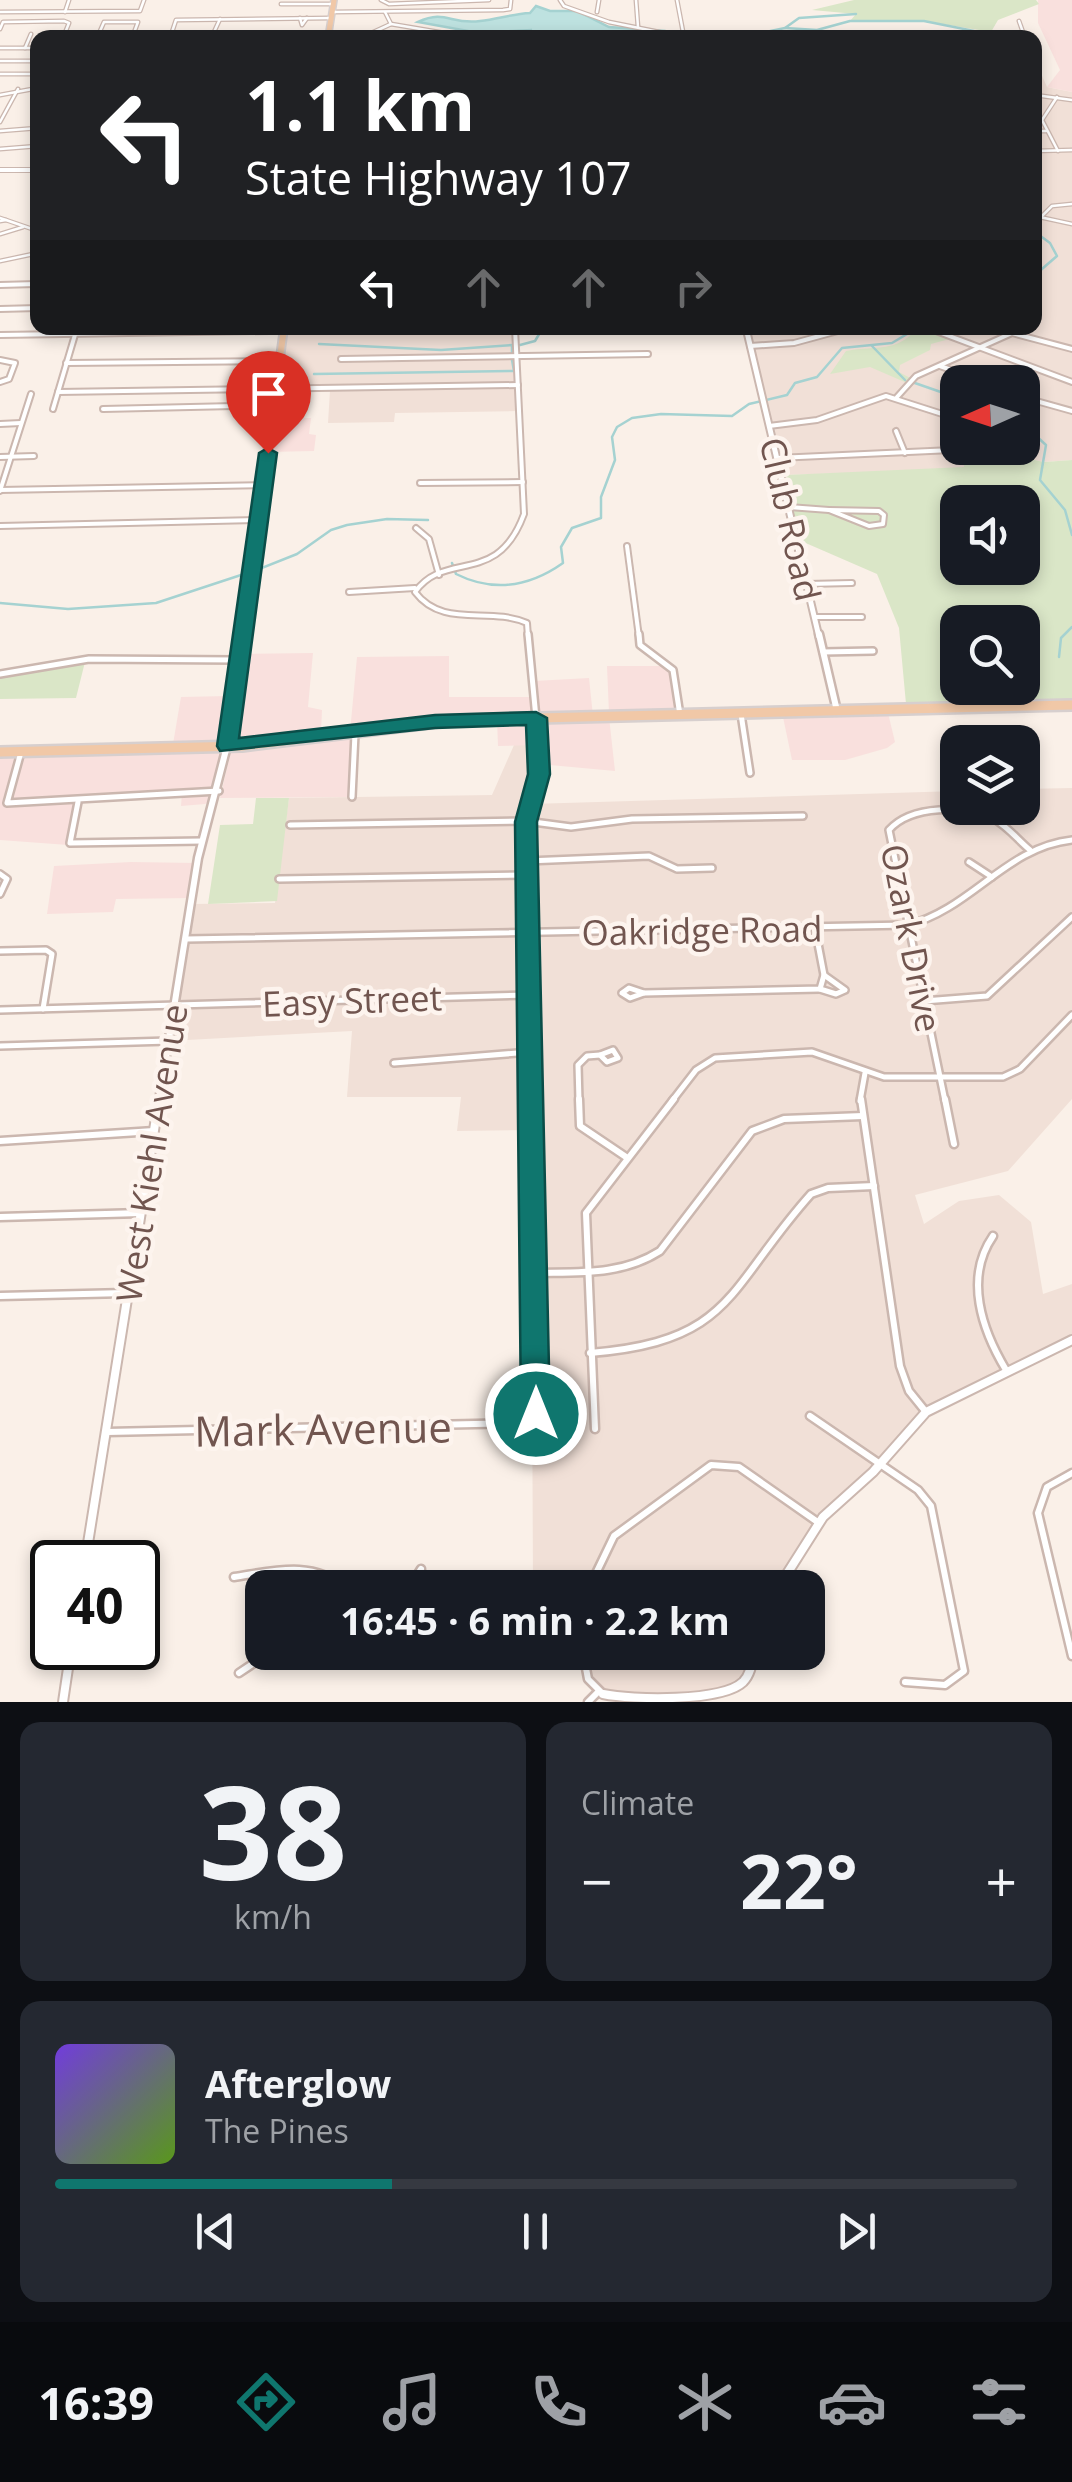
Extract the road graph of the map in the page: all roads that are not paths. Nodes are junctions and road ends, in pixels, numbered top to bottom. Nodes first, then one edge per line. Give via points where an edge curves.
1 (70, 0) edge
2 (144, 0) edge
3 (381, 0) edge
4 (489, 0) edge
5 (560, 0) edge
6 (598, 0) edge
7 (636, 0) edge
8 (677, 0) edge
9 (454, 1) edge
10 (334, 2) edge
11 (417, 2) edge
12 (511, 2) edge
13 (280, 4) dead end
14 (416, 11) junction
15 (0, 12) edge
16 (64, 12) junction
17 (385, 12) junction
18 (594, 13) junction
19 (332, 15) junction
20 (220, 19) junction
21 (261, 19) junction
22 (1019, 21) dead end
23 (391, 24) junction
24 (260, 25) dead end
25 (407, 26) junction
26 (638, 26) junction
27 (0, 29) edge
28 (64, 30) edge
29 (101, 30) edge
30 (135, 30) edge
31 (173, 30) edge
32 (215, 30) edge
33 (329, 30) edge
34 (379, 30) edge
35 (407, 30) edge
36 (445, 30) edge
37 (657, 30) edge
38 (684, 30) edge
39 (1022, 30) edge
40 (30, 36) edge
41 (0, 48) edge
42 (24, 48) junction
43 (30, 48) edge
44 (30, 60) edge
45 (0, 61) edge
46 (0, 74) edge
47 (30, 74) edge
48 (30, 88) edge
49 (18, 89) junction
50 (0, 95) edge
51 (1042, 96) edge
52 (1057, 97) junction
53 (1072, 100) edge
54 (1043, 114) joint
55 (0, 122) edge
56 (30, 129) edge
57 (0, 131) edge
58 (1042, 131) edge
59 (1046, 131) junction
60 (30, 146) edge
61 (0, 148) edge
62 (1058, 150) junction
63 (1072, 150) edge
64 (1042, 151) edge
65 (0, 170) edge
66 (30, 170) edge
67 (1072, 204) edge
68 (1042, 213) edge
69 (1042, 217) edge
70 (2, 220) edge
71 (1072, 224) edge
72 (24, 228) junction
73 (30, 229) edge
74 (0, 234) edge
75 (30, 254) edge
76 (0, 260) edge
77 (0, 284) edge
78 (30, 284) edge
79 (30, 308) edge
80 (0, 309) edge
81 (30, 333) edge
82 (0, 335) edge
83 (75, 335) edge
84 (283, 335) edge
85 (516, 335) edge
86 (748, 335) edge
87 (823, 335) edge
88 (945, 335) edge
89 (1011, 335) edge
90 (1028, 335) edge
91 (750, 346) junction
92 (976, 348) junction
93 (1072, 349) edge
94 (648, 354) dead end
95 (517, 356) junction
96 (342, 359) dead end
97 (0, 360) edge
98 (280, 360) junction
99 (66, 364) junction
100 (938, 366) joint
101 (0, 382) edge
102 (1072, 382) edge
103 (518, 386) junction
104 (276, 389) junction
105 (58, 392) junction
106 (31, 394) dead end
107 (897, 397) junction
108 (1040, 401) edge
109 (274, 405) junction
110 (53, 409) dead end
111 (103, 410) dead end
112 (1072, 411) edge
113 (940, 413) edge
114 (0, 424) edge
115 (21, 424) junction
116 (769, 426) junction
117 (896, 431) dead end
118 (940, 451) edge
119 (904, 453) junction
120 (11, 456) junction
121 (34, 456) dead end
122 (0, 457) edge
123 (777, 458) junction
124 (523, 482) junction
125 (420, 483) dead end
126 (264, 485) junction
127 (0, 490) edge
128 (788, 507) junction
129 (830, 510) junction
130 (259, 520) junction
131 (0, 526) edge
132 (416, 528) dead end
133 (627, 546) dead end
134 (439, 575) junction
135 (807, 584) junction
136 (852, 584) dead end
137 (415, 588) junction
138 (349, 592) dead end
139 (862, 617) dead end
140 (814, 618) junction
141 (873, 651) dead end
142 (823, 652) junction
143 (240, 660) junction
144 (0, 674) edge
145 (1072, 704) edge
146 (836, 711) junction
147 (741, 714) junction
148 (680, 715) junction
149 (536, 718) junction
150 (356, 731) junction
151 (227, 746) junction
152 (0, 752) edge
153 (21, 752) junction
154 (750, 773) dead end
155 (219, 790) junction
156 (352, 796) dead end
157 (78, 802) junction
158 (804, 816) dead end
159 (526, 822) junction
160 (290, 825) dead end
161 (1072, 840) edge
162 (202, 841) junction
163 (1030, 850) junction
164 (527, 861) junction
165 (968, 862) dead end
166 (712, 868) dead end
167 (0, 874) edge
168 (527, 876) junction
169 (992, 877) junction
170 (279, 880) dead end
171 (0, 894) edge
172 (1072, 917) edge
173 (908, 926) junction
174 (815, 928) junction
175 (528, 933) junction
176 (186, 939) junction
177 (0, 951) edge
178 (824, 975) junction
179 (820, 988) junction
180 (644, 993) dead end
181 (530, 995) junction
182 (924, 1001) junction
183 (174, 1007) junction
184 (42, 1009) junction
185 (0, 1010) edge
186 (1072, 1014) edge
187 (169, 1041) junction
188 (0, 1046) edge
189 (530, 1052) junction
190 (600, 1055) dead end
191 (394, 1063) dead end
192 (865, 1073) junction
193 (940, 1078) junction
194 (863, 1116) junction
195 (154, 1132) junction
196 (0, 1141) edge
197 (954, 1144) dead end
198 (626, 1156) junction
199 (874, 1186) junction
200 (141, 1213) junction
201 (0, 1217) edge
202 (993, 1236) dead end
203 (586, 1271) junction
204 (534, 1272) junction
205 (129, 1293) junction
206 (0, 1296) edge
207 (1072, 1340) edge
208 (590, 1352) junction
209 (1006, 1370) junction
210 (926, 1412) junction
211 (536, 1414) joint
212 (810, 1416) dead end
213 (596, 1429) dead end
214 (106, 1432) junction
215 (878, 1465) junction
216 (1072, 1474) edge
217 (819, 1523) junction
218 (89, 1540) edge
219 (598, 1570) edge
220 (789, 1570) edge
221 (245, 1576) edge
222 (234, 1577) dead end
223 (1072, 1656) edge
224 (245, 1669) edge
225 (67, 1670) edge
226 (586, 1670) edge
227 (750, 1670) edge
228 (239, 1673) dead end
229 (905, 1682) dead end
230 (601, 1692) junction
231 (62, 1702) edge
232 (588, 1702) edge

1 - 16 street
2 - 16 street via 140,11
3 - 11 street
4 - 9 street
5 - 18 street
6 - 18 street via 600,11
7 - 26 street
8 - 38 street
9 - 11 street
10 - 13 street
10 - 19 main road
11 - 14 street
12 - 14 street via 504,10
14 - 17 street
15 - 16 street
17 - 19 street
17 - 23 street
18 - 26 street
19 - 21 street via 307,18 302,25 300,18
19 - 33 main road
20 - 21 street
20 - 31 street via 176,20
20 - 32 street
21 - 24 street
22 - 39 street
23 - 25 street
23 - 34 street
25 - 35 street
25 - 36 street
26 - 37 street
27 - 28 street via 3,22 66,21
29 - 30 street via 106,21 130,20 138,22
40 - 42 street
41 - 42 street
42 - 43 street
44 - 45 street
46 - 47 street
48 - 49 street
49 - 50 street
49 - 55 street
51 - 52 street
52 - 53 street
52 - 54 street
54 - 59 street
56 - 57 street
58 - 59 street
59 - 62 street
60 - 61 street
62 - 63 street
62 - 64 street
65 - 66 street
67 - 68 street
69 - 71 street
70 - 72 street
72 - 73 street
72 - 74 street
75 - 76 street
77 - 78 street
79 - 80 street
81 - 82 street
83 - 99 street
84 - 98 main road
85 - 95 street
86 - 91 street, Club Road
87 - 91 street
88 - 92 street
89 - 92 street
90 - 93 street
91 - 116 street, Club Road
92 - 100 street
92 - 102 street
94 - 95 street
95 - 96 street
95 - 103 street
97 - 101 street via 15,364
98 - 99 street
98 - 104 main road
99 - 105 street
100 - 107 street via 909,381
103 - 104 street
103 - 124 street
104 - 105 street
104 - 109 main road
105 - 110 street
106 - 115 street
107 - 113 street
107 - 116 street
108 - 112 street
109 - 111 street
109 - 126 main road
114 - 115 street
115 - 120 street
116 - 123 street, Club Road
117 - 119 street
118 - 119 street
119 - 123 street
120 - 121 street
120 - 122 street
120 - 127 street
123 - 128 street, Club Road
124 - 125 street
124 - 134 street via 516,542 499,555
126 - 127 street
126 - 130 main road
128 - 129 street
128 - 135 street, Club Road
129 - 129 street via 869,526 883,524 878,510
130 - 131 street
130 - 143 main road
132 - 134 street via 430,539
133 - 148 street via 640,644 673,670
134 - 137 street
135 - 136 street
135 - 140 street, Club Road
137 - 138 street
137 - 149 street via 420,601 444,612 527,623
139 - 140 street
140 - 142 street, Club Road
141 - 142 street
142 - 146 street, Club Road
143 - 144 street via 109,656
143 - 151 main road
145 - 146 main road
146 - 147 main road
147 - 148 main road
147 - 154 street
148 - 149 main road
149 - 150 main road
149 - 159 street via 539,774
150 - 151 main road
150 - 156 street
151 - 153 main road
151 - 155 street, West Kiehl Avenue
152 - 153 main road
153 - 157 street via 8,803
155 - 157 street via 118,792
155 - 162 street, West Kiehl Avenue
157 - 162 street via 70,843
158 - 159 street via 632,819 571,828
159 - 160 street
159 - 164 street
161 - 163 street, Oakridge Road
162 - 176 street, West Kiehl Avenue
163 - 169 street, Oakridge Road
163 - 173 street, Ozark Drive via 984,815 898,819 889,834
164 - 166 street via 649,856 677,869
164 - 168 street
165 - 169 street
167 - 171 street via 8,879
168 - 170 street
168 - 175 street
169 - 173 street, Oakridge Road via 933,919
172 - 182 street via 987,996
173 - 174 street, Oakridge Road
173 - 182 street, Ozark Drive
174 - 175 street, Oakridge Road
174 - 178 street
175 - 176 street, Oakridge Road
175 - 181 street
176 - 183 street, West Kiehl Avenue
177 - 184 street via 52,954
178 - 179 street
178 - 179 street via 845,990
179 - 180 street
181 - 183 street, Easy Street
181 - 189 street
182 - 193 street, Ozark Drive
183 - 184 street, Easy Street
183 - 187 street, West Kiehl Avenue
184 - 185 street, Easy Street
186 - 193 street via 1016,1072
187 - 188 street
187 - 195 street, West Kiehl Avenue
189 - 191 street
189 - 204 street
190 - 198 street via 578,1065 580,1126
192 - 193 street
192 - 194 street via 859,1092
192 - 198 street via 812,1052 715,1058 696,1070
193 - 197 street, Ozark Drive
194 - 199 street
194 - 203 street via 784,1118 760,1126 660,1251 620,1270
195 - 196 street
195 - 200 street, West Kiehl Avenue
198 - 203 street via 586,1213
199 - 208 street via 811,1194 735,1297 700,1326 640,1350
199 - 210 street via 900,1366
200 - 201 street
200 - 205 street, West Kiehl Avenue
202 - 209 street via 978,1257 977,1275 994,1351
203 - 204 street
203 - 208 street
204 - 211 street
205 - 206 street
205 - 214 street, West Kiehl Avenue
207 - 209 street
208 - 213 street
209 - 210 street
210 - 215 street
211 - 214 street, Mark Avenue via 524,1423
212 - 215 street
214 - 218 street, West Kiehl Avenue
215 - 217 street
215 - 229 street via 918,1490 930,1506 965,1663 962,1677 950,1686
216 - 223 street via 1048,1484 1038,1514
217 - 219 street via 739,1467 711,1464 614,1536
217 - 220 street
221 - 222 street
224 - 228 street
225 - 231 street
226 - 230 street
227 - 230 street via 727,1692
230 - 232 street

